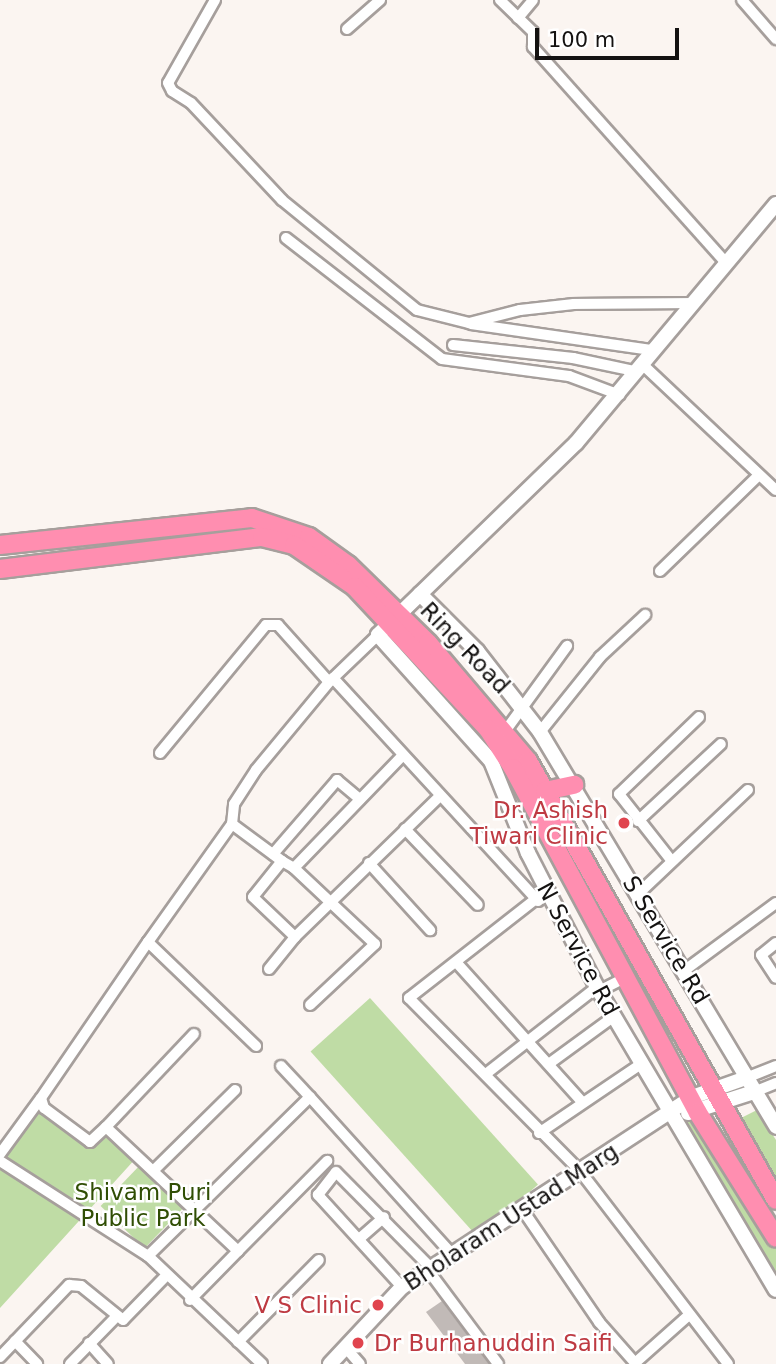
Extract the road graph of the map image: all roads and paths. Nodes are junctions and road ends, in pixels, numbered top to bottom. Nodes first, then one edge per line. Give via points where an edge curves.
1 (215, 0) edge
2 (380, 0) edge
3 (500, 0) edge
4 (533, 0) edge
5 (742, 0) edge
6 (519, 18) junction
7 (347, 29) dead end
8 (776, 39) edge
9 (776, 204) edge
10 (286, 238) dead end
11 (727, 264) junction
12 (691, 303) junction
13 (469, 323) junction
14 (453, 345) dead end
15 (651, 349) junction
16 (638, 367) junction
17 (620, 395) junction
18 (759, 474) junction
19 (776, 490) edge
20 (0, 545) edge
21 (0, 569) edge
22 (660, 571) dead end
23 (420, 594) junction
24 (645, 615) dead end
25 (389, 624) junction
26 (567, 646) dead end
27 (331, 680) junction
28 (521, 708) junction
29 (699, 717) dead end
30 (506, 730) junction
31 (540, 732) junction
32 (721, 744) dead end
33 (160, 753) dead end
34 (402, 756) junction
35 (574, 786) junction
36 (748, 790) dead end
37 (545, 791) junction
38 (440, 796) junction
39 (360, 799) junction
40 (638, 821) junction
41 (232, 824) junction
42 (405, 829) junction
43 (277, 857) junction
44 (671, 860) junction
45 (369, 863) junction
46 (295, 868) junction
47 (639, 893) junction
48 (542, 896) junction
49 (331, 902) junction
50 (776, 903) edge
51 (478, 905) dead end
52 (430, 930) dead end
53 (295, 937) junction
54 (148, 942) junction
55 (776, 943) edge
56 (456, 962) junction
57 (269, 970) dead end
58 (685, 970) junction
59 (625, 978) junction
60 (776, 978) edge
61 (598, 989) junction
62 (310, 1005) dead end
63 (613, 1017) junction
64 (194, 1034) dead end
65 (528, 1039) junction
66 (256, 1046) dead end
67 (550, 1063) junction
68 (640, 1063) junction
69 (281, 1066) dead end
70 (776, 1066) edge
71 (487, 1073) junction
72 (746, 1078) junction
73 (776, 1083) edge
74 (235, 1090) dead end
75 (754, 1092) junction
76 (310, 1097) junction
77 (716, 1097) junction
78 (41, 1098) junction
79 (581, 1101) junction
80 (695, 1105) junction
81 (672, 1113) junction
82 (106, 1127) junction
83 (776, 1127) edge
84 (539, 1133) junction
85 (0, 1154) edge
86 (0, 1161) edge
87 (327, 1161) dead end
88 (154, 1170) junction
89 (580, 1171) junction
90 (776, 1200) edge
91 (522, 1209) junction
92 (197, 1210) junction
93 (384, 1217) junction
94 (776, 1238) edge
95 (359, 1239) junction
96 (237, 1251) junction
97 (452, 1254) junction
98 (148, 1256) junction
99 (319, 1260) dead end
100 (429, 1269) junction
101 (164, 1277) junction
102 (402, 1287) junction
103 (776, 1290) edge
104 (191, 1300) junction
105 (688, 1316) junction
106 (116, 1318) junction
107 (15, 1341) junction
108 (237, 1342) junction
109 (89, 1343) junction
110 (346, 1348) junction
111 (0, 1357) edge
112 (37, 1364) edge
113 (70, 1364) edge
114 (108, 1364) edge
115 (262, 1364) edge
116 (330, 1364) edge
117 (360, 1364) edge
118 (498, 1364) edge
119 (636, 1364) edge
120 (728, 1364) edge

1 - 13 street via 173,72 168,83 172,92 191,103 282,200 384,287 429,315
2 - 7 street
3 - 6 street
4 - 6 street
5 - 8 street
6 - 11 street via 533,32 533,47
9 - 11 street
10 - 17 street via 442,359 569,376
11 - 12 street
12 - 13 street via 574,304 520,310
12 - 15 street
13 - 15 street
14 - 16 street
15 - 16 street
16 - 17 street
16 - 18 street
17 - 23 street
18 - 19 street
18 - 22 street
20 - 25 highway, Ring Road via 252,518 309,537
21 - 25 highway, Ring Road via 262,537 294,545 319,562 355,587
23 - 25 street
23 - 28 street, S Service Rd via 477,651
24 - 31 street via 600,657
25 - 27 street
25 - 30 highway, Ring Road
25 - 48 street, N Service Rd via 491,761
25 - 59 highway, Ring Road via 488,729
26 - 28 street
27 - 33 street via 278,625 267,625
27 - 34 street
27 - 41 street via 256,770 233,804
28 - 30 street
28 - 31 street, S Service Rd
29 - 40 street via 621,791
30 - 37 highway, Ring Road
31 - 35 street, S Service Rd
32 - 40 street
34 - 38 street
34 - 39 street
35 - 37 highway
35 - 47 street, S Service Rd
36 - 44 street
37 - 77 highway, Ring Road
38 - 42 street
38 - 48 street
39 - 43 street via 337,780
39 - 46 street
40 - 44 street
41 - 43 street
41 - 54 street
42 - 45 street
42 - 51 street
43 - 46 street
43 - 53 street via 253,897
44 - 47 street
45 - 49 street
45 - 52 street
46 - 49 street
47 - 58 street, S Service Rd
48 - 56 street
48 - 61 street, N Service Rd
49 - 53 street
49 - 62 street via 375,944
50 - 58 street
53 - 57 street
54 - 66 street
54 - 78 street
55 - 60 street via 761,955
56 - 65 street
56 - 71 street via 409,998
58 - 72 street, S Service Rd
59 - 61 street
59 - 80 highway, Ring Road
61 - 63 street, N Service Rd
61 - 65 street
63 - 67 street
63 - 68 street, N Service Rd
64 - 82 street
65 - 67 street
65 - 71 street
67 - 79 street
68 - 79 street
68 - 81 street, N Service Rd
69 - 76 street
70 - 72 street
71 - 84 street
72 - 75 street, S Service Rd
72 - 77 street
73 - 75 street
74 - 88 street
75 - 77 street
75 - 83 street, S Service Rd
76 - 92 street
76 - 97 street
77 - 80 street
77 - 90 highway, Ring Road
78 - 82 street via 44,1108 90,1142
78 - 85 street
79 - 84 street
80 - 81 street, Bholaram Ustad Marg
80 - 94 highway, Ring Road
81 - 89 street, Bholaram Ustad Marg
81 - 103 street, N Service Rd
82 - 88 street
84 - 89 street
86 - 98 street
87 - 96 street
88 - 92 street
89 - 91 street, Bholaram Ustad Marg
89 - 105 street
91 - 97 street, Bholaram Ustad Marg
91 - 119 street via 599,1322
92 - 96 street
92 - 98 street
93 - 95 street
93 - 95 street via 336,1171 318,1195
93 - 100 street
95 - 102 street
96 - 104 street
97 - 100 street, Bholaram Ustad Marg
98 - 101 street
99 - 108 street
100 - 102 street, Bholaram Ustad Marg
100 - 118 street
101 - 104 street
101 - 106 street via 123,1320
102 - 110 street, Bholaram Ustad Marg
104 - 108 street
105 - 119 street
105 - 120 street
106 - 107 street via 74,1284 51,1300
106 - 109 street
107 - 111 street
107 - 112 street
108 - 115 street
109 - 113 street
109 - 114 street
110 - 116 street, Bholaram Ustad Marg
110 - 117 street

